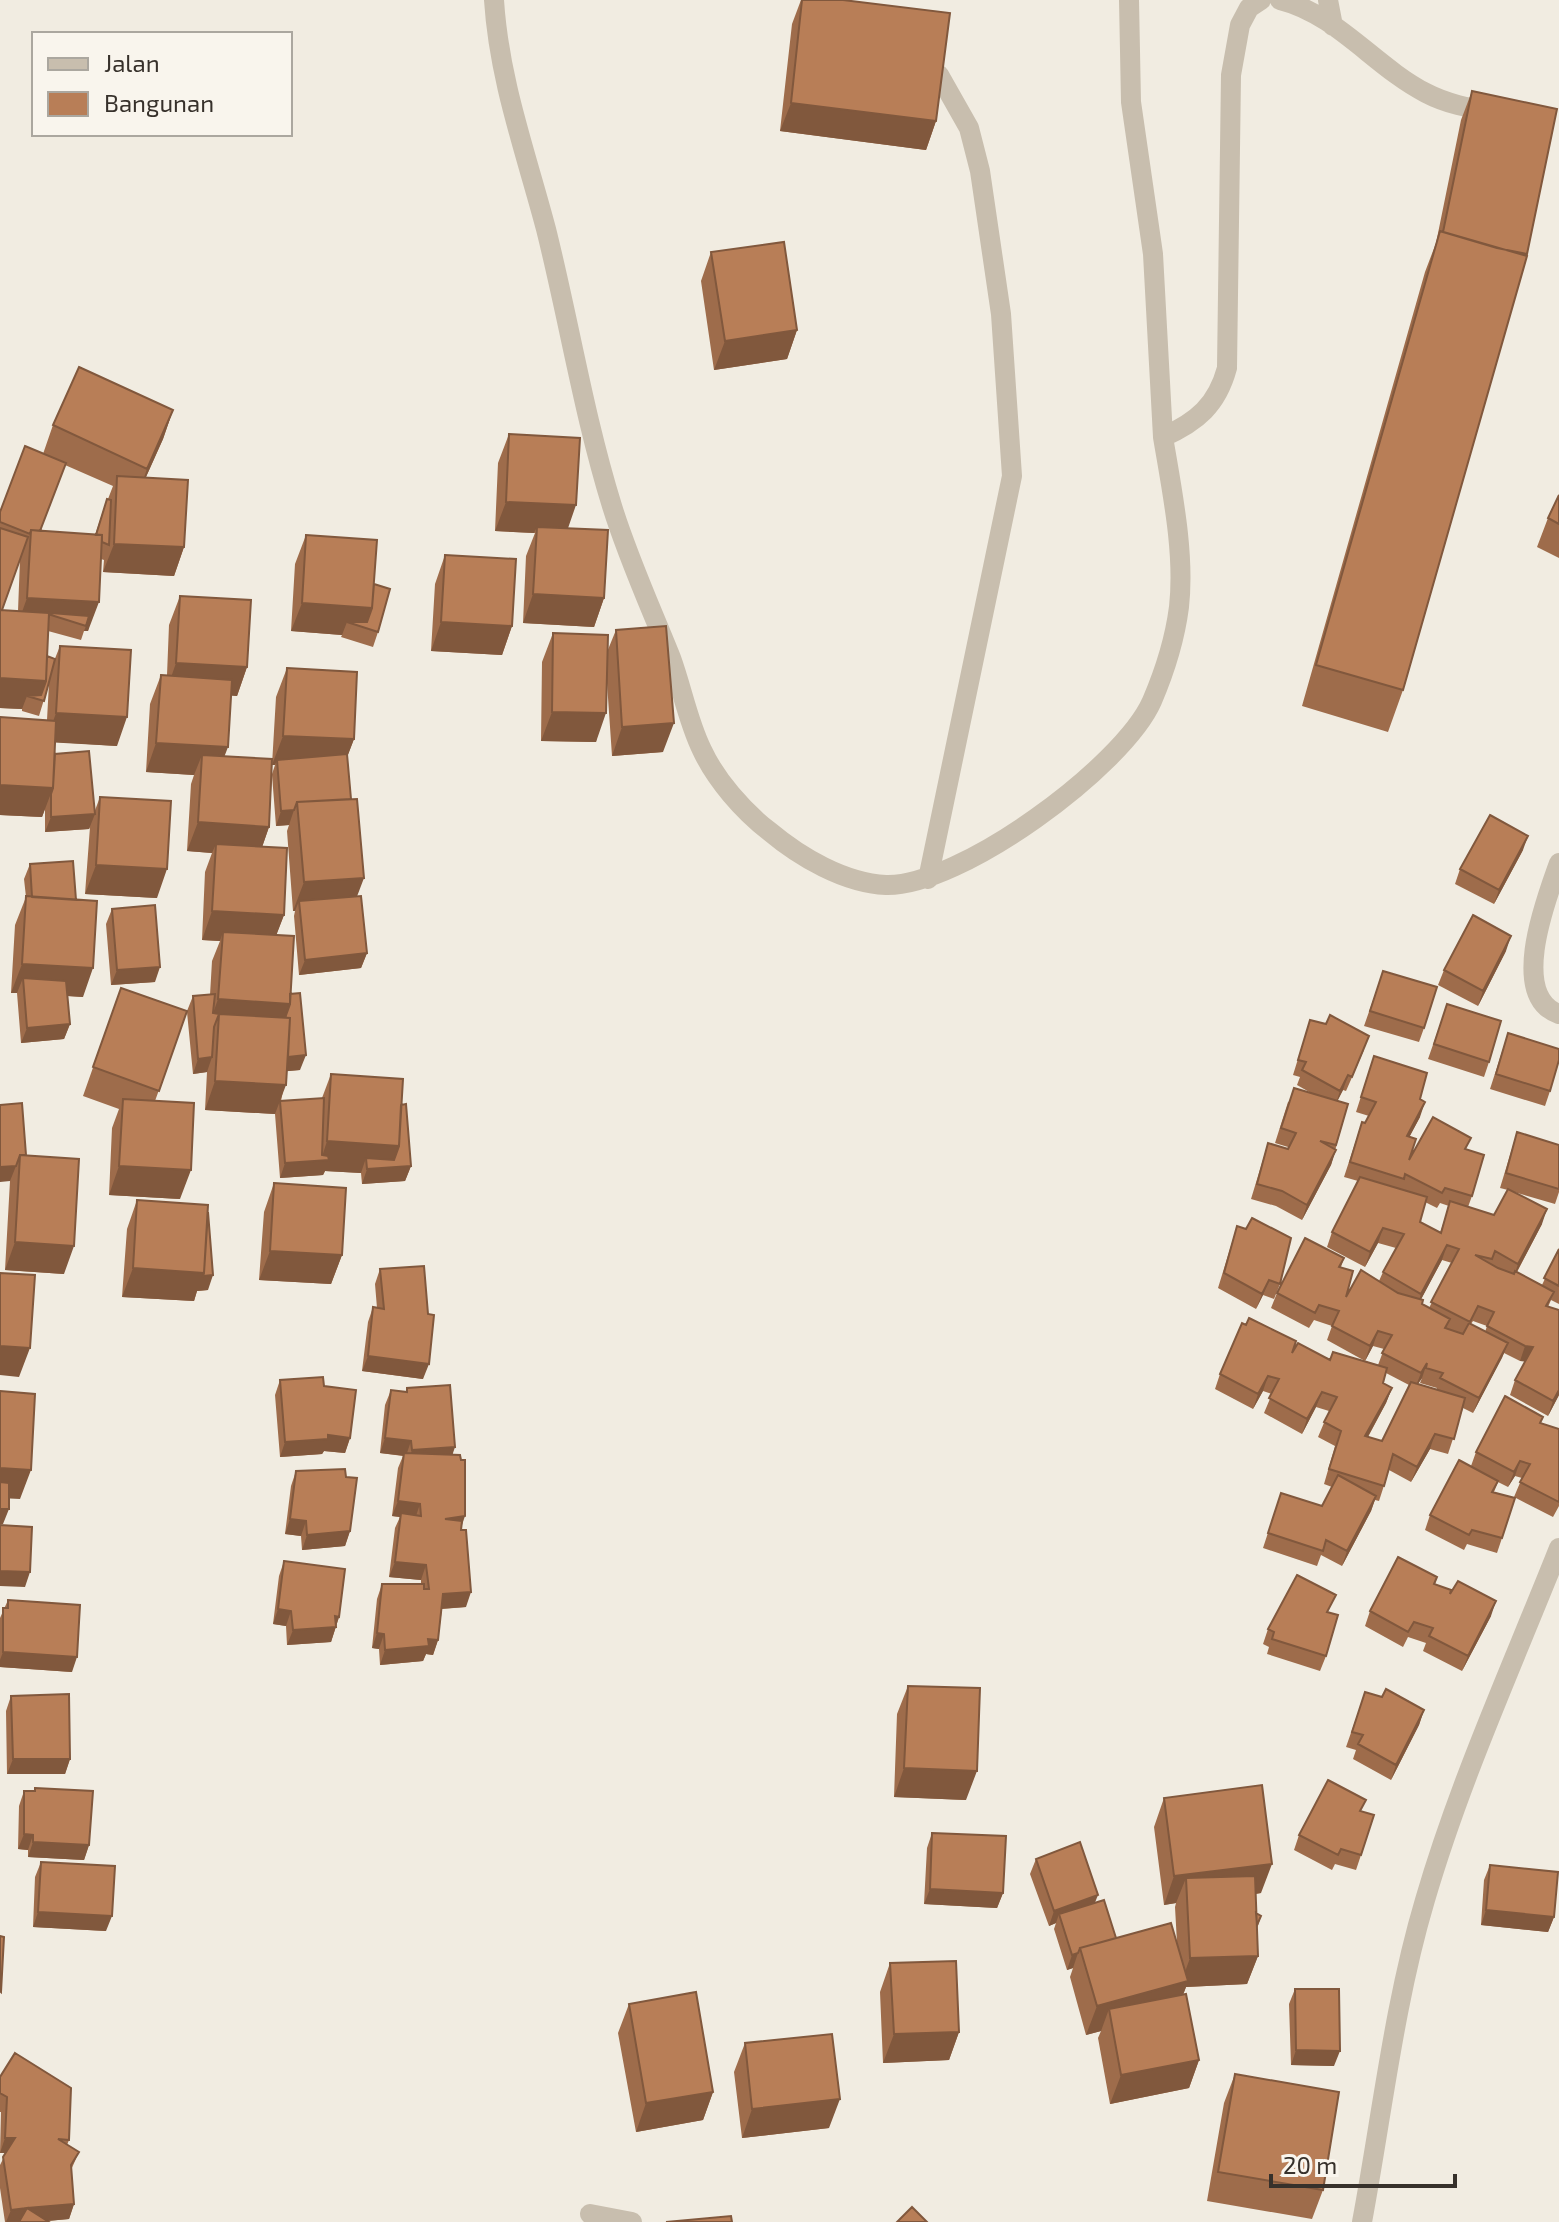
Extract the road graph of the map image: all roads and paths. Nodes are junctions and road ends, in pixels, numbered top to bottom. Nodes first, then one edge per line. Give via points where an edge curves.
1 (494, 0) edge
2 (1129, 0) edge
3 (1261, 0) edge
4 (1280, 0) edge
5 (1328, 0) edge
6 (1333, 26) junction
7 (939, 75) edge
8 (1509, 116) edge
9 (1163, 437) junction
10 (1559, 863) edge
11 (928, 879) junction
12 (1559, 1014) edge
13 (1559, 1548) edge
14 (590, 2214) dead end
15 (632, 2222) edge
16 (1362, 2222) edge

1 - 11 street via 510,109 545,229 612,507 702,751 732,795 768,831 812,862 886,885
2 - 9 street via 1131,102 1153,254
3 - 9 street via 1249,8 1240,25 1231,75 1227,368 1222,387 1204,413
4 - 6 street
5 - 6 street
6 - 8 street via 1423,92
7 - 11 street via 969,128 980,171 1001,314 1012,476
9 - 11 street via 1179,606 1150,705 1091,778 986,849
10 - 12 street via 1533,954 1540,996 1551,1012
13 - 16 street via 1425,1900
14 - 15 street

